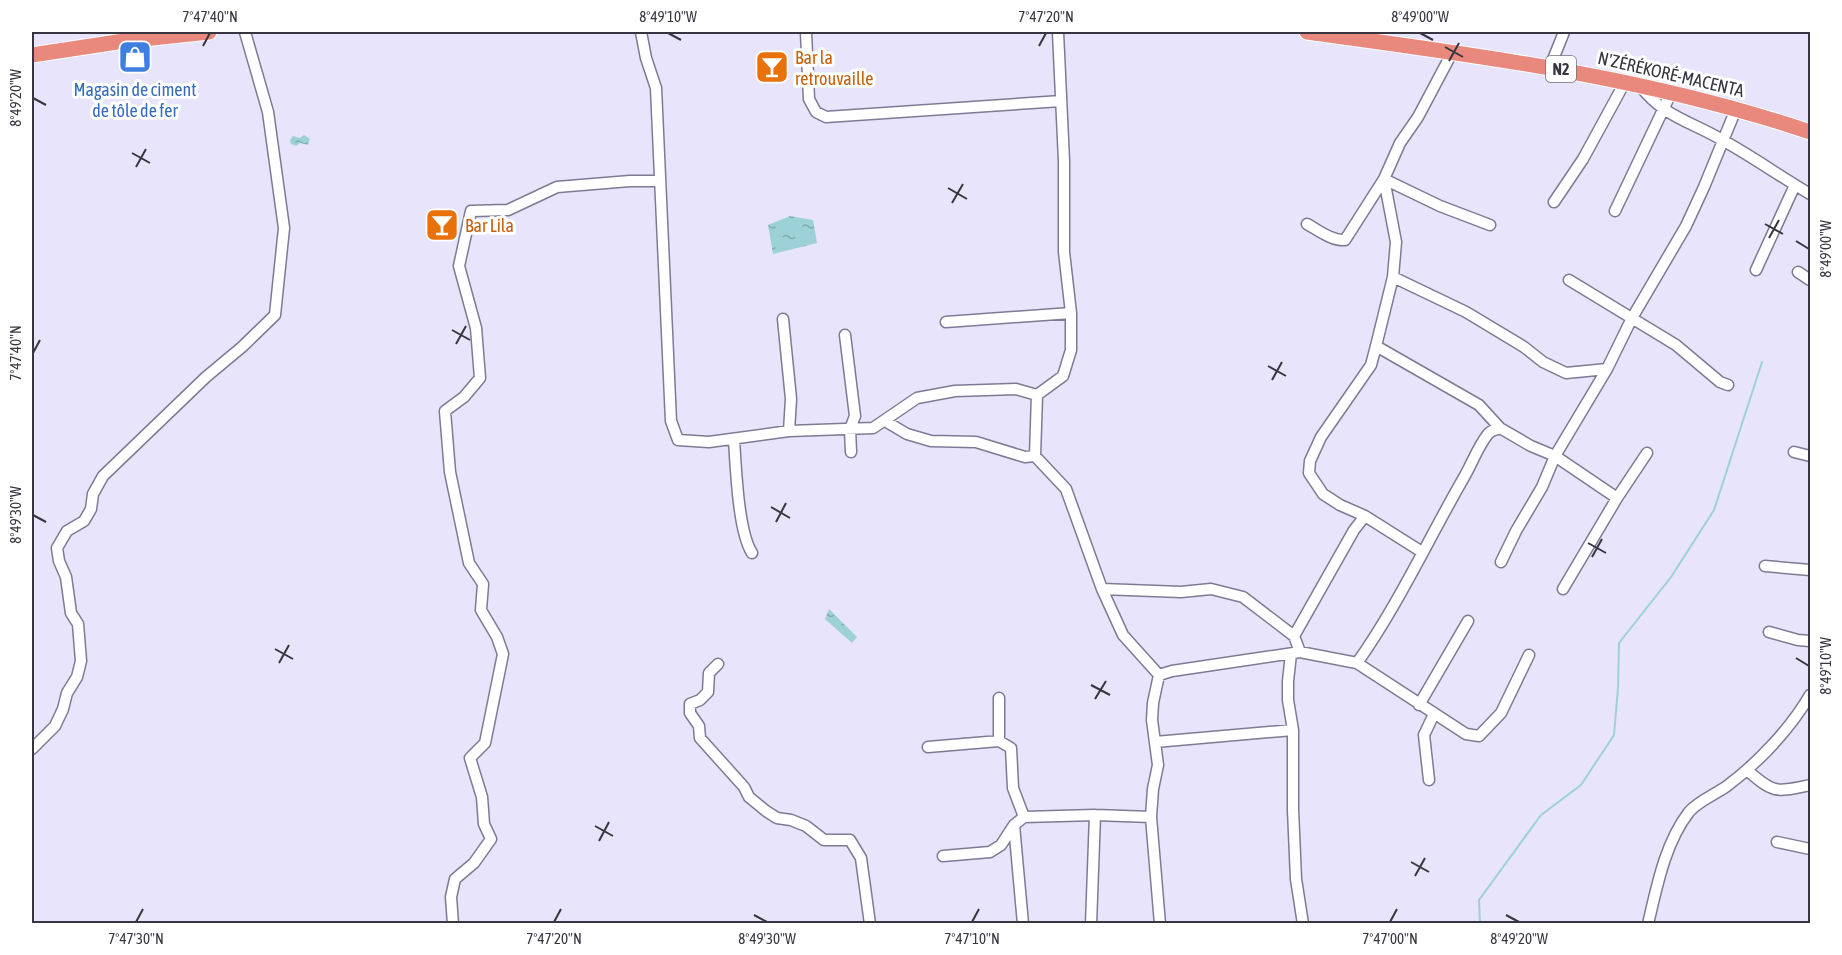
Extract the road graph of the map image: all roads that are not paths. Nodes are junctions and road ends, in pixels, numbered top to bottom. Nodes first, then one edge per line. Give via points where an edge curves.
1 (209, 32) edge
2 (245, 32) edge
3 (641, 32) edge
4 (806, 32) edge
5 (1058, 32) edge
6 (1306, 32) edge
7 (1564, 32) edge
8 (1453, 51) junction
9 (32, 55) edge
10 (1550, 67) junction
11 (1625, 82) junction
12 (1640, 86) junction
13 (1671, 93) junction
14 (1061, 101) junction
15 (1736, 109) junction
16 (1664, 110) junction
17 (1810, 132) edge
18 (1722, 140) junction
19 (1384, 179) junction
20 (660, 181) junction
21 (1795, 185) junction
22 (1810, 194) edge
23 (1554, 202) dead end
24 (1615, 211) dead end
25 (1307, 224) dead end
26 (1490, 225) dead end
27 (1756, 270) dead end
28 (1798, 272) dead end
29 (1393, 277) junction
30 (1569, 280) dead end
31 (1810, 280) edge
32 (1071, 314) junction
33 (1632, 318) junction
34 (783, 319) dead end
35 (946, 321) dead end
36 (845, 335) dead end
37 (1376, 346) junction
38 (1607, 369) junction
39 (1728, 386) dead end
40 (1037, 395) junction
41 (885, 421) junction
42 (1500, 428) junction
43 (850, 429) junction
44 (789, 431) junction
45 (734, 440) junction
46 (851, 452) dead end
47 (1794, 452) dead end
48 (1647, 453) dead end
49 (1035, 456) junction
50 (1556, 456) junction
51 (1810, 456) edge
52 (1617, 498) junction
53 (1365, 516) junction
54 (1422, 552) junction
55 (752, 553) dead end
56 (1501, 562) dead end
57 (1765, 566) dead end
58 (1810, 570) edge
59 (1102, 589) junction
60 (1563, 589) dead end
61 (1468, 621) dead end
62 (1769, 632) dead end
63 (1294, 636) junction
64 (1810, 641) edge
65 (1295, 653) junction
66 (1529, 656) dead end
67 (1357, 663) junction
68 (718, 664) dead end
69 (1159, 675) junction
70 (1810, 695) edge
71 (999, 698) dead end
72 (1419, 705) junction
73 (1434, 714) junction
74 (1293, 730) junction
75 (999, 741) junction
76 (1155, 742) junction
77 (928, 747) dead end
78 (32, 749) edge
79 (1747, 770) junction
80 (1429, 780) dead end
81 (1810, 785) edge
82 (1095, 815) junction
83 (1024, 817) junction
84 (1151, 817) junction
85 (1014, 825) junction
86 (1777, 842) dead end
87 (1810, 849) edge
88 (943, 856) dead end
89 (453, 924) edge
90 (870, 924) edge
91 (1023, 924) edge
92 (1091, 924) edge
93 (1160, 924) edge
94 (1303, 924) edge
95 (1648, 924) edge

1 - 9 highway
2 - 78 street via 268,112 284,228 275,315 104,476 84,521 67,531 57,548 71,613 78,624 81,661 55,726
3 - 20 street via 656,88
4 - 14 street via 809,99 816,112 826,117
5 - 14 street
6 - 8 highway, N'ZÉRÉKORÉ-MACENTA / N2
7 - 10 street
8 - 10 highway, N'ZÉRÉKORÉ-MACENTA / N2
8 - 19 street
10 - 11 highway, N'ZÉRÉKORÉ-MACENTA / N2
11 - 12 highway, N'ZÉRÉKORÉ-MACENTA / N2
11 - 23 street via 1583,159
12 - 13 highway, N'ZÉRÉKORÉ-MACENTA / N2
12 - 16 street
13 - 15 highway, N'ZÉRÉKORÉ-MACENTA / N2
13 - 16 street
14 - 32 street via 1064,252
15 - 17 highway, N'ZÉRÉKORÉ-MACENTA / N2
15 - 18 street
16 - 18 street
16 - 24 street
18 - 21 street
18 - 33 street via 1686,226
19 - 25 street via 1345,240
19 - 26 street
19 - 29 street via 1396,242
20 - 45 street via 671,421 678,440
20 - 89 street via 557,187 508,210 471,211 459,266 476,328 480,378 445,411 450,472 469,563 483,584 481,610 503,654 485,743 470,758 482,797 484,824 491,839 474,863 455,879 451,897
21 - 22 street
21 - 27 street
28 - 31 street
29 - 37 street
29 - 38 street via 1466,312 1566,373
30 - 33 street
32 - 35 street
32 - 40 street via 1071,350 1063,376
33 - 38 street
33 - 39 street via 1676,345
34 - 44 street via 791,399
36 - 43 street via 855,416
37 - 42 street via 1479,405
37 - 53 street via 1371,365 1321,437 1309,467 1323,494
38 - 50 street
40 - 41 street via 1016,389 956,391 917,398
40 - 49 street
41 - 43 street via 873,429
41 - 49 street via 931,441 976,442 1024,457
42 - 50 street
42 - 54 street via 1490,432 1474,454
43 - 44 street
43 - 46 street
44 - 45 street
45 - 55 street via 741,514
47 - 51 street
48 - 52 street
49 - 59 street via 1066,489
50 - 52 street
50 - 56 street
52 - 60 street
53 - 54 street
53 - 63 street
54 - 67 street via 1383,627
57 - 58 street
59 - 63 street via 1211,589 1243,597
59 - 69 street via 1123,635
61 - 72 street
62 - 64 street
63 - 65 street
65 - 67 street
65 - 69 street
65 - 74 street via 1288,681
66 - 73 street via 1501,713 1479,736 1466,734
67 - 72 street
68 - 90 street via 709,673 708,692 690,704 700,738 766,811 806,826 824,840 850,840 861,858
69 - 76 street via 1153,703
70 - 79 street
71 - 75 street
72 - 73 street
73 - 80 street via 1424,735
74 - 76 street
74 - 94 street via 1296,879
75 - 77 street
75 - 83 street via 1011,748 1013,788
76 - 84 street via 1158,765
79 - 81 street via 1775,789 1784,791
79 - 95 street via 1690,810 1662,868
82 - 83 street
82 - 84 street
82 - 92 street
83 - 85 street
84 - 93 street
85 - 88 street via 1001,845 990,852
85 - 91 street
86 - 87 street

